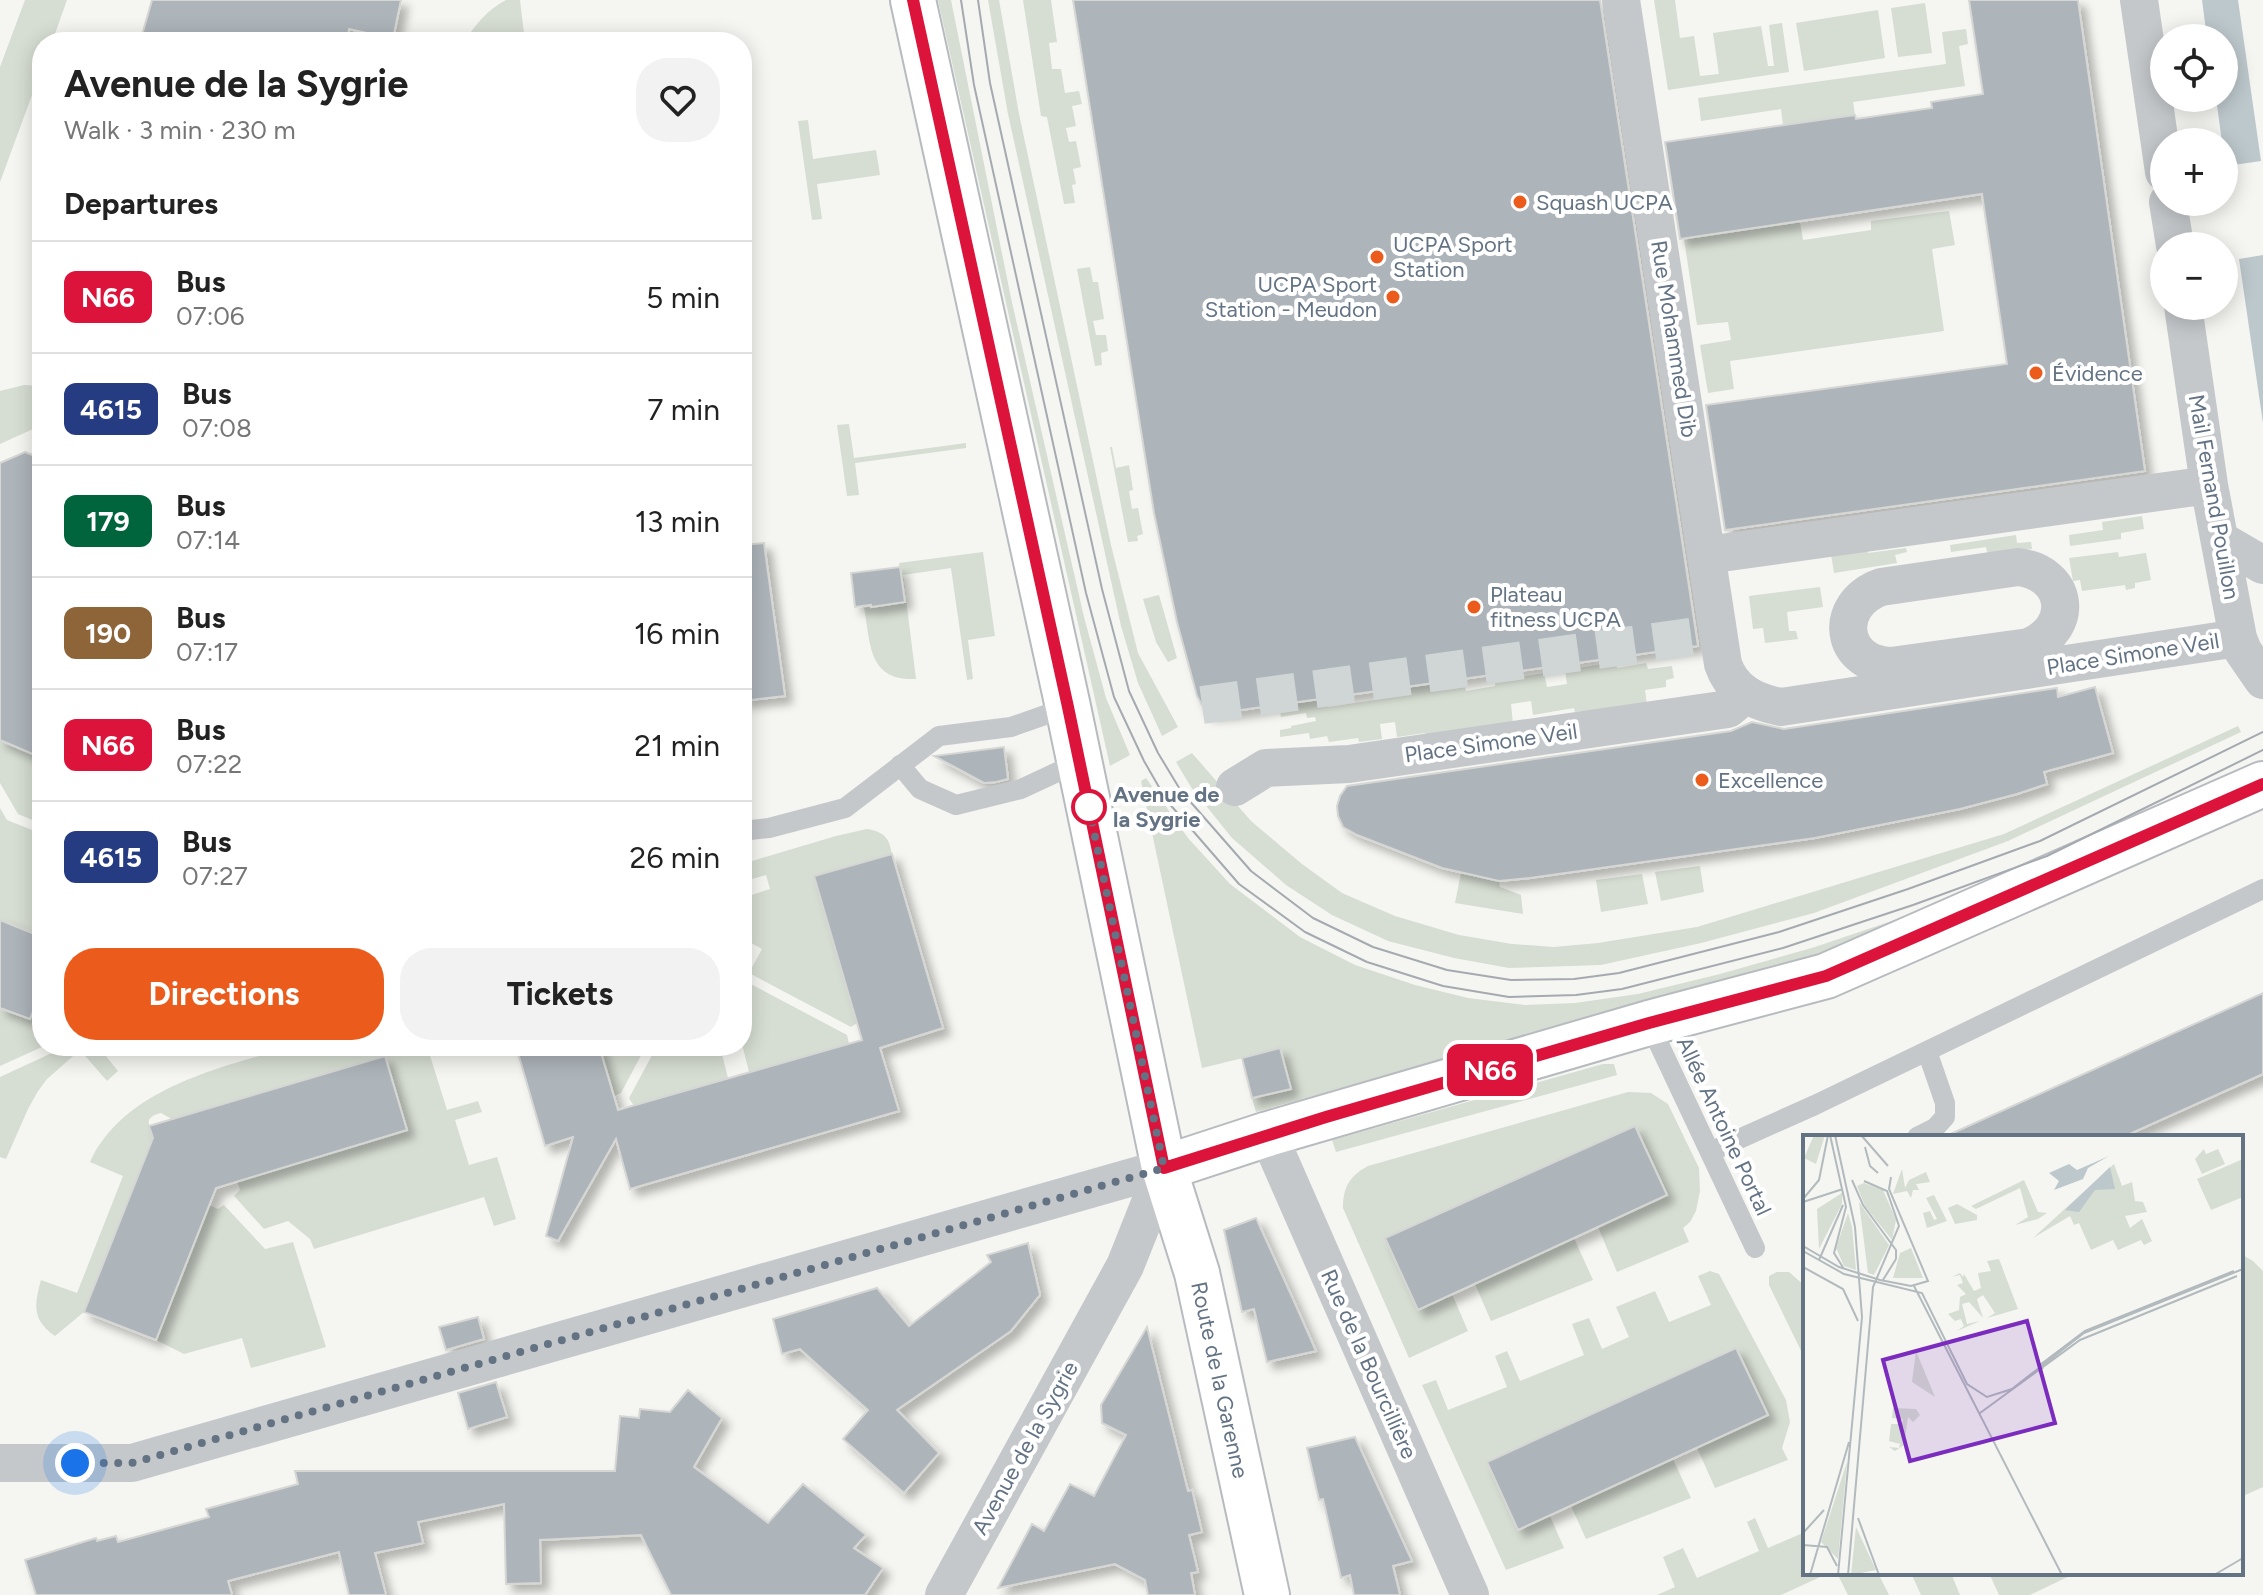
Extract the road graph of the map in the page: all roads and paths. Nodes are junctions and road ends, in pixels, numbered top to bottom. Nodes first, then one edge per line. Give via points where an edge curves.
1 (913, 0) edge
2 (1621, 0) edge
3 (2139, 0) edge
4 (2158, 128) edge
5 (2185, 320) edge
6 (2209, 485) junction
7 (2220, 540) junction
8 (1706, 545) junction
9 (2263, 565) edge
10 (2018, 567) joint
11 (2238, 638) junction
12 (2263, 680) edge
13 (1746, 694) junction
14 (1068, 707) junction
15 (1079, 762) junction
16 (900, 765) junction
17 (2263, 784) edge
18 (1235, 787) dead end
19 (752, 830) edge
20 (2263, 889) edge
21 (1649, 1023) junction
22 (1927, 1051) junction
23 (1268, 1134) junction
24 (1921, 1135) edge
25 (1710, 1152) junction
26 (1164, 1168) junction
27 (1755, 1248) dead end
28 (0, 1463) edge
29 (944, 1595) edge
30 (1267, 1595) edge
31 (1470, 1595) edge

1 - 14 main road, Route de la Garenne
2 - 8 street, Rue Mohammed Dib
3 - 4 street
5 - 6 street, Mail Fernand Pouillon
6 - 7 street, Mail Fernand Pouillon
6 - 8 street
7 - 9 street
7 - 11 street, Mail Fernand Pouillon
8 - 13 street via 1708,634 1727,675
10 - 10 street via 1870,591 1850,615 1850,638 1861,656 1891,666 2029,647 2055,628 2059,596 2048,578
11 - 12 street, Mail Fernand Pouillon
11 - 13 street, Place Simone Veil via 1781,707
13 - 18 street, Place Simone Veil via 1728,709 1349,764 1266,768
14 - 15 main road, Route de la Garenne
14 - 16 lane via 1011,727 939,736
15 - 16 lane via 1021,789 956,805 920,789
15 - 26 main road, Route de la Garenne
16 - 19 lane via 845,808
17 - 21 main road via 1826,976
20 - 22 lane
21 - 23 main road
21 - 25 lane, Allée Antoine Portal
22 - 24 lane via 1945,1117
22 - 25 lane
23 - 26 main road
23 - 31 street, Rue de la Bourcillière
25 - 27 lane, Allée Antoine Portal
26 - 28 street via 132,1463
26 - 29 street, Avenue de la Sygrie via 1125,1266
26 - 30 main road, Route de la Garenne via 1197,1273

